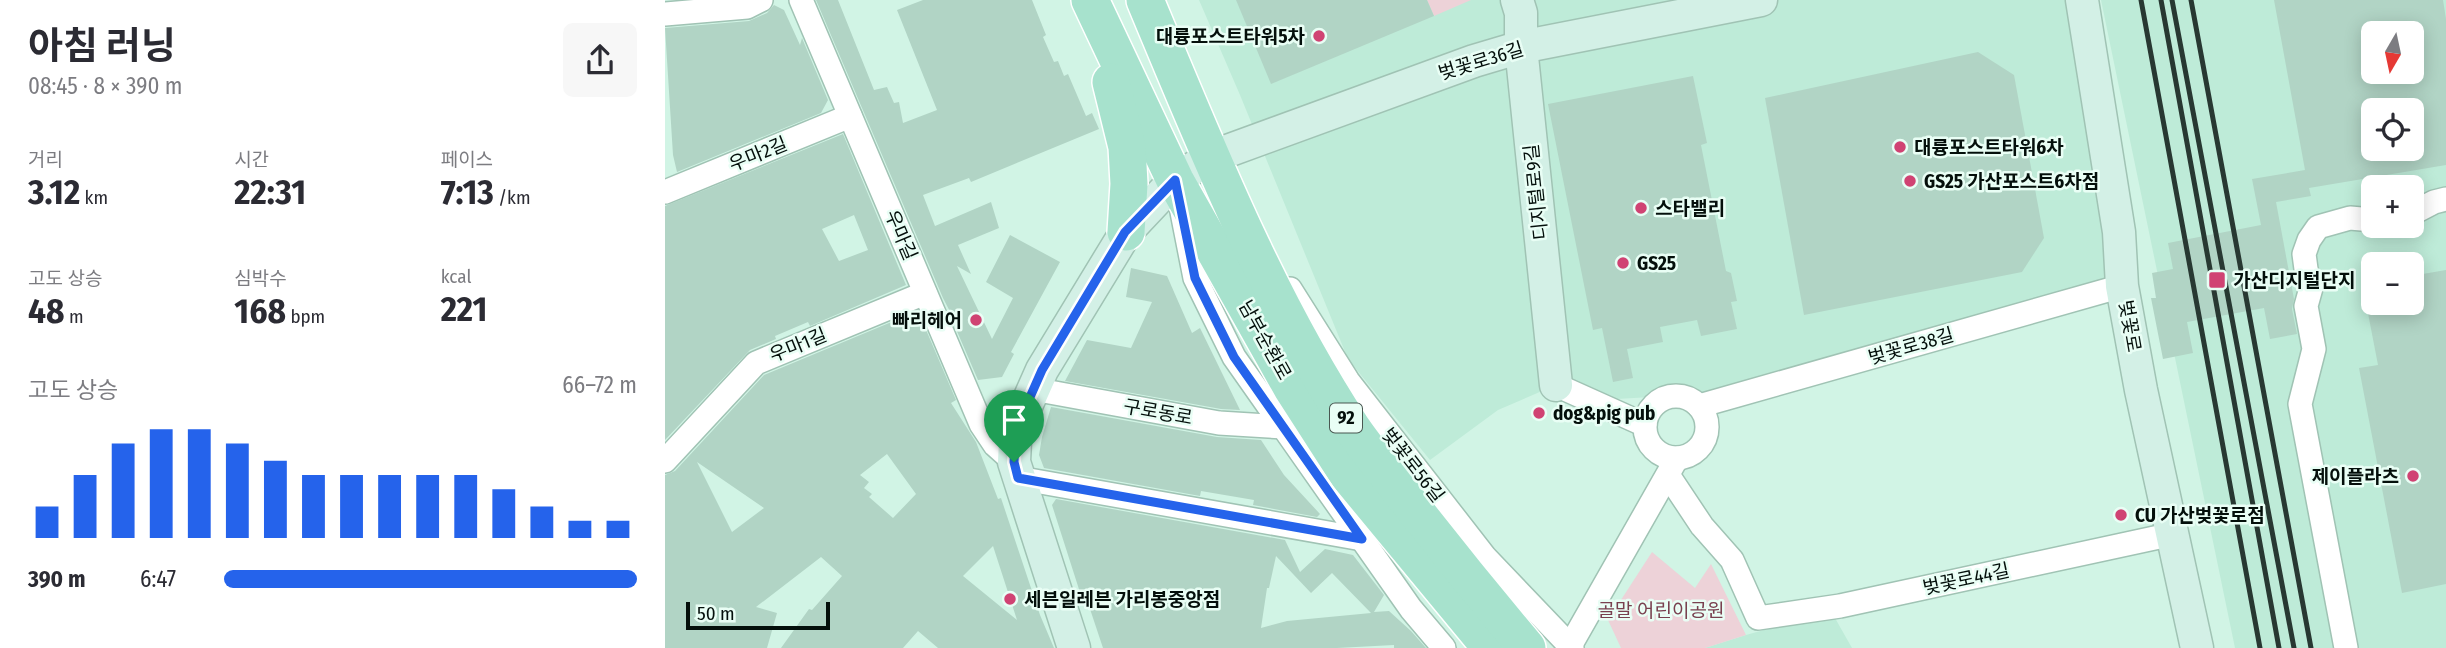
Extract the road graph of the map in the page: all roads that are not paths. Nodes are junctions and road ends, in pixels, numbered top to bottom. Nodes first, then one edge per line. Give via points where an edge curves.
1 (761, 0) edge
2 (801, 0) edge
3 (1090, 0) edge
4 (1145, 0) edge
5 (1517, 0) edge
6 (1761, 0) edge
7 (2082, 0) edge
8 (665, 15) edge
9 (1521, 47) junction
10 (850, 116) junction
11 (1211, 157) junction
12 (1175, 180) junction
13 (665, 192) edge
14 (2446, 199) edge
15 (2424, 208) edge
16 (2361, 219) edge
17 (1125, 232) junction
18 (2122, 286) junction
19 (925, 293) junction
20 (1556, 385) joint
21 (1033, 389) junction
22 (1699, 406) junction
23 (1645, 425) junction
24 (1284, 427) junction
25 (665, 461) edge
26 (1673, 467) junction
27 (1016, 470) junction
28 (2173, 534) junction
29 (1362, 539) junction
30 (1441, 646) edge
31 (1571, 647) edge
32 (1074, 648) edge
33 (1491, 648) edge
34 (1527, 648) edge
35 (2197, 648) edge
36 (2346, 648) edge

1 - 8 street via 747,7
2 - 10 street, 우마길
3 - 12 main road, 남부순환로 / 92
3 - 17 main road via 1127,147
4 - 11 main road, 남부순환로 / 92
5 - 9 street, 디지털로9길
6 - 9 street, 벚꽃로36길
7 - 18 street, 벚꽃로 via 2119,232
9 - 11 street, 벚꽃로36길
9 - 20 street, 디지털로9길
10 - 13 street, 우마2길
10 - 19 street, 우마길
11 - 12 street
11 - 31 street, 벚꽃로56길 via 1348,381 1485,557
11 - 34 main road, 남부순환로 / 92 via 1263,271 1354,430 1462,572
12 - 17 street
12 - 24 street via 1195,278 1234,357
12 - 33 main road, 남부순환로 / 92 via 1292,388 1347,475
14 - 15 street
16 - 36 street via 2318,227 2304,254 2311,288 2307,306 2313,349 2300,404
17 - 21 street
18 - 22 street, 벚꽃로38길
18 - 28 street, 벚꽃로
19 - 25 street, 우마1길 via 756,363
19 - 27 street, 우마길 via 981,424
20 - 23 street
21 - 24 street, 구로동로 via 1219,423
21 - 27 street via 1015,441
22 - 23 street, 벚꽃로38길 via 1683,397 1664,399 1650,411
22 - 26 street via 1706,435 1695,452
23 - 26 street via 1650,445
24 - 29 street
26 - 28 street, 벚꽃로44길 via 1702,526 1732,560 1758,618 1840,606
26 - 31 street
27 - 29 street
27 - 32 street
28 - 35 street, 벚꽃로
29 - 30 street

